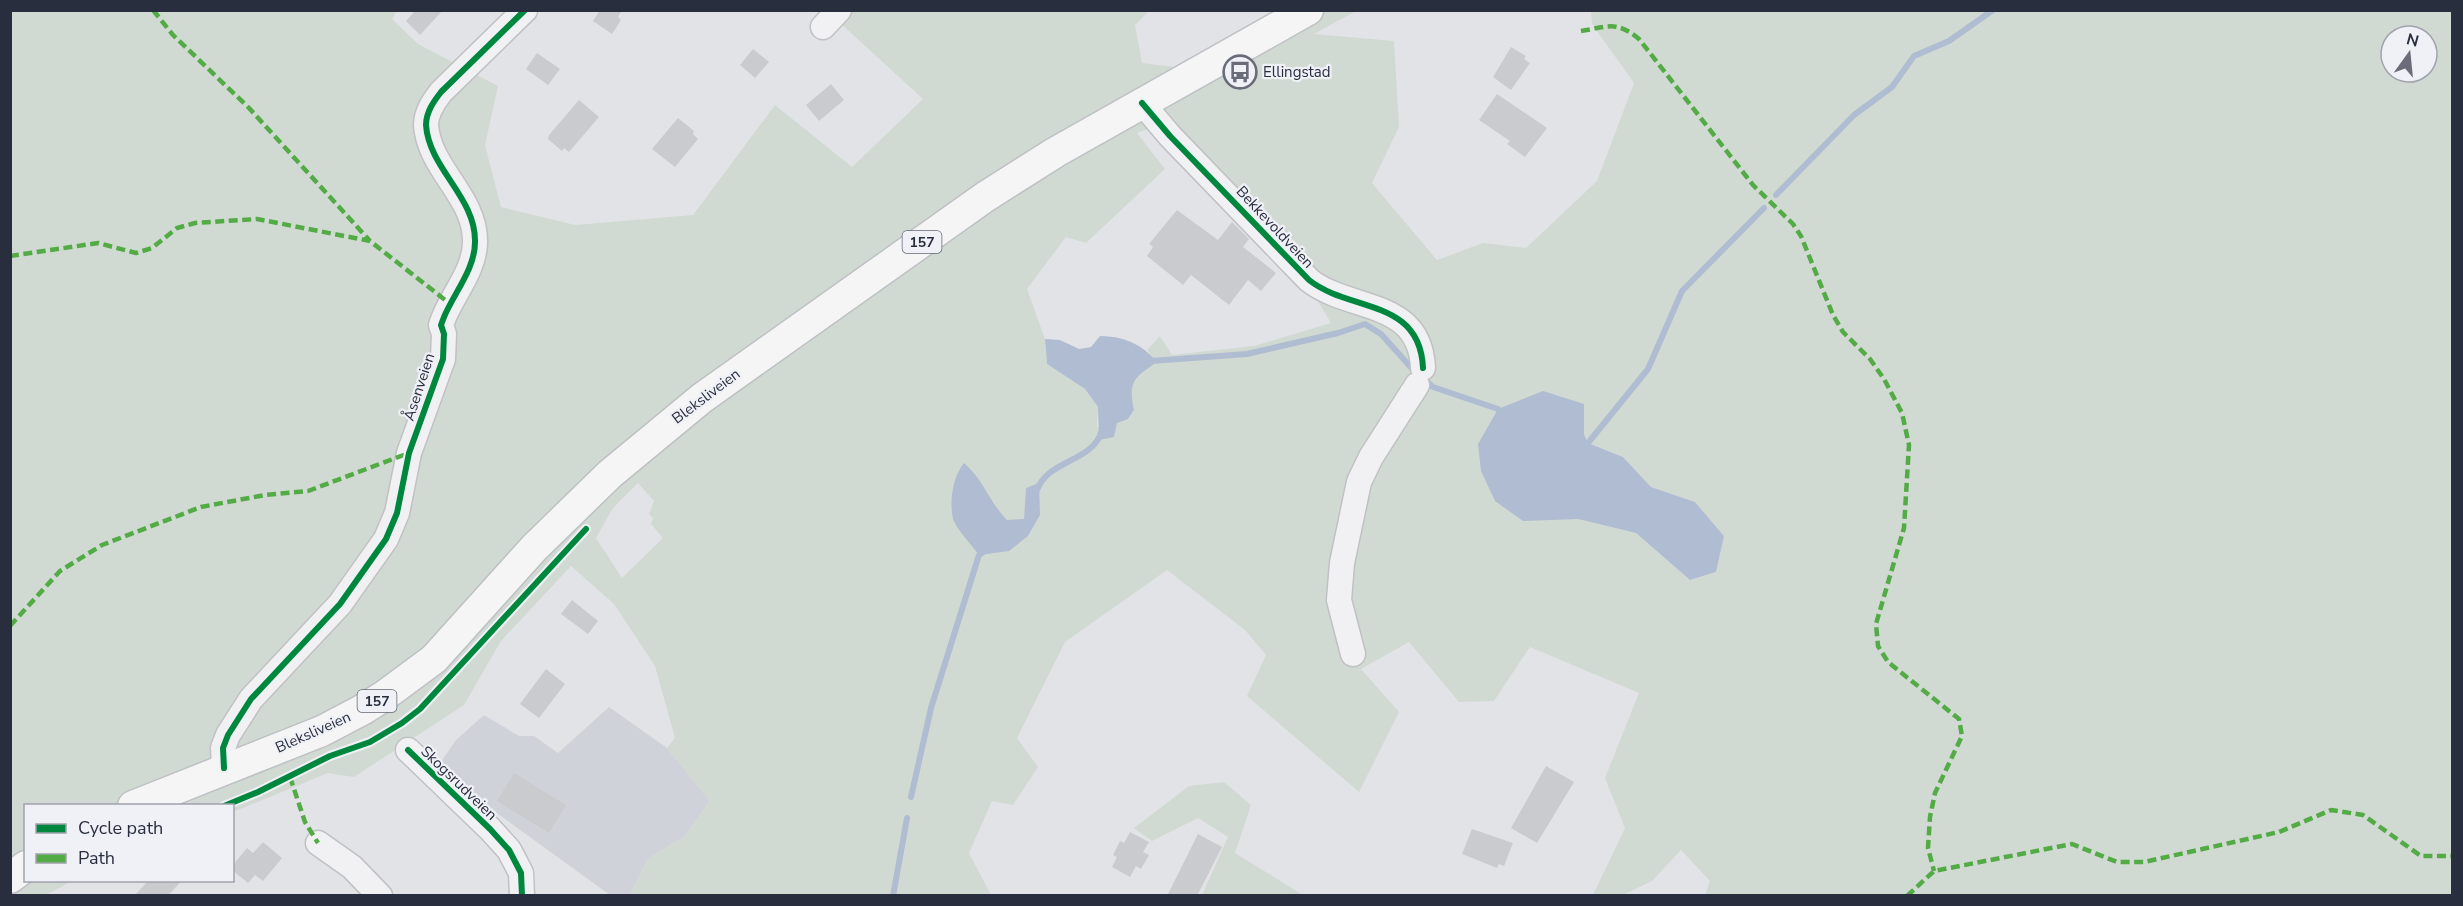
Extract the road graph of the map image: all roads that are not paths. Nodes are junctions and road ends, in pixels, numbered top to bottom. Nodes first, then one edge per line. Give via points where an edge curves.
1 (525, 10) edge
2 (1308, 10) edge
3 (1142, 103) junction
4 (1353, 654) dead end
5 (408, 750) dead end
6 (224, 768) junction
7 (138, 804) edge
8 (318, 843) dead end
9 (24, 868) edge
10 (10, 878) edge
11 (380, 896) edge
12 (522, 896) edge

1 - 6 street, Åsenveien via 441,92 427,116 431,144 468,208 475,243 468,269 441,325 443,359 409,453 397,513 386,539 340,604 251,699 228,735 223,748
2 - 3 main road, Bleksliveien / 157
3 - 4 street, Bekkevoldveien via 1309,280 1329,294 1377,307 1397,317 1417,342 1420,376 1359,482 1342,563 1341,615
3 - 6 main road, Bleksliveien / 157 via 985,197 702,398 610,474 534,548 434,659 384,696 322,731
5 - 12 street, Skogsrudveien via 509,850 521,873
6 - 7 main road, Bleksliveien / 157
8 - 11 street via 352,867
9 - 10 main road

